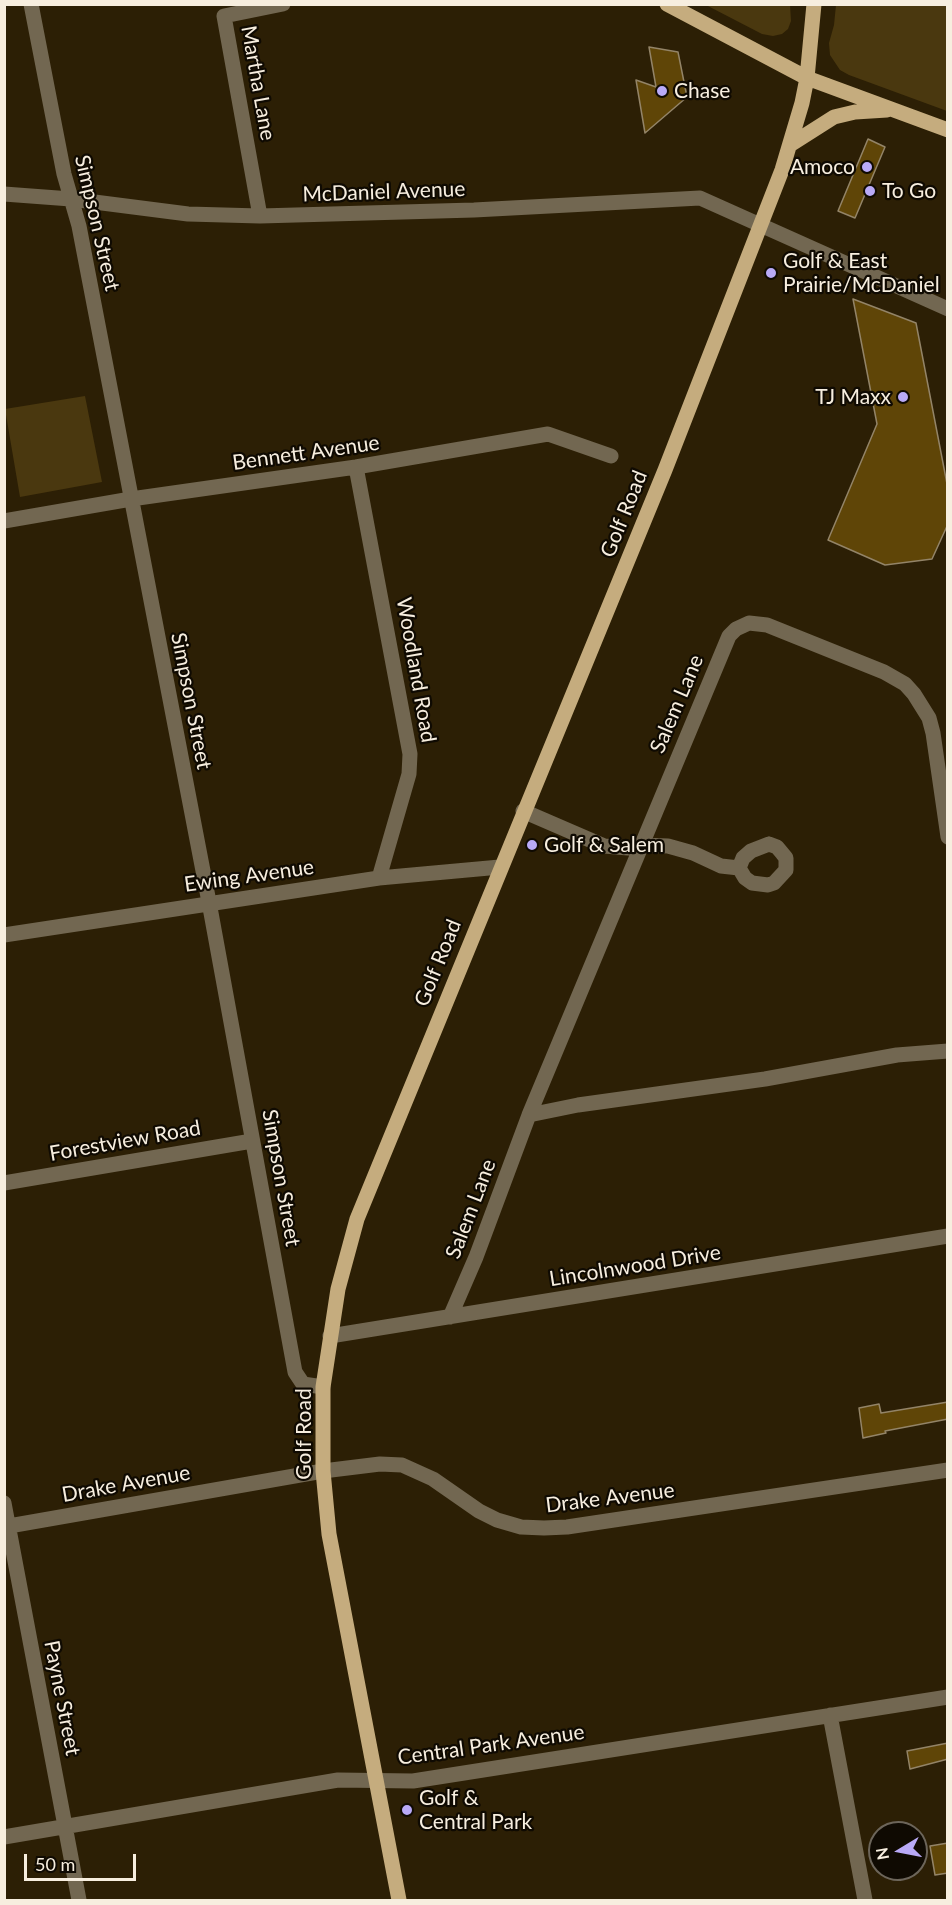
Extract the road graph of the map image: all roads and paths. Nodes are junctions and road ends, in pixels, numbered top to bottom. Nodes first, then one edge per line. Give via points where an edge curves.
1 (31, 4) edge
2 (283, 4) edge
3 (667, 4) edge
4 (814, 4) edge
5 (807, 78) junction
6 (893, 110) junction
7 (948, 130) edge
8 (790, 145) junction
9 (4, 194) edge
10 (71, 199) junction
11 (260, 216) junction
12 (760, 226) junction
13 (948, 309) edge
14 (611, 456) dead end
15 (356, 467) junction
16 (131, 499) junction
17 (4, 521) edge
18 (523, 811) junction
19 (948, 837) edge
20 (642, 845) junction
21 (500, 867) junction
22 (739, 868) dead end
23 (379, 878) junction
24 (209, 903) junction
25 (4, 935) edge
26 (948, 1051) edge
27 (529, 1115) junction
28 (252, 1141) junction
29 (4, 1183) edge
30 (948, 1236) edge
31 (450, 1317) junction
32 (330, 1336) junction
33 (323, 1387) junction
34 (948, 1470) edge
35 (323, 1471) junction
36 (4, 1503) edge
37 (9, 1526) junction
38 (948, 1697) edge
39 (830, 1715) junction
40 (376, 1780) junction
41 (65, 1827) junction
42 (4, 1837) edge
43 (79, 1900) edge
44 (399, 1900) edge
45 (865, 1900) edge

1 - 10 street, Simpson Street
2 - 11 street, Martha Lane via 224,16
3 - 5 main road
4 - 5 main road, Golf Road
5 - 6 main road
5 - 8 main road, Golf Road
6 - 7 main road
6 - 8 main road via 834,117
8 - 12 main road, Golf Road
9 - 10 street, McDaniel Avenue
10 - 11 street, McDaniel Avenue via 188,214
10 - 16 street, Simpson Street via 80,226
11 - 12 street, McDaniel Avenue via 700,198
12 - 13 street, McDaniel Avenue
12 - 18 main road, Golf Road via 661,480
14 - 15 street, Bennett Avenue via 548,434
15 - 16 street, Bennett Avenue
15 - 23 street, Woodland Road via 410,754 409,774
16 - 17 street, Bennett Avenue
16 - 24 street, Simpson Street
18 - 20 street via 604,846
18 - 21 main road, Golf Road
19 - 20 street, Salem Lane via 933,733 922,706 905,684 766,625 749,623 736,629 724,646
20 - 22 street via 680,849 721,866
20 - 27 street, Salem Lane
21 - 23 street, Ewing Avenue
21 - 32 main road, Golf Road via 357,1219
23 - 24 street, Ewing Avenue
24 - 25 street, Ewing Avenue
24 - 28 street, Simpson Street
26 - 27 street via 897,1055
27 - 31 street, Salem Lane
28 - 29 street, Forestview Road
28 - 33 street, Simpson Street via 295,1372 303,1384
30 - 31 street, Lincolnwood Drive
31 - 32 street, Lincolnwood Drive
32 - 33 main road, Golf Road
33 - 35 main road, Golf Road
34 - 35 street, Drake Avenue via 544,1528 520,1527 497,1520 433,1479 402,1466 380,1464
35 - 37 street, Drake Avenue
35 - 40 main road, Golf Road via 329,1534
36 - 37 street, Payne Street
37 - 41 street, Payne Street
38 - 39 street, Central Park Avenue
39 - 40 street, Central Park Avenue via 413,1781
39 - 45 street
40 - 41 street, Central Park Avenue via 338,1780
40 - 44 main road, Golf Road
41 - 42 street, Central Park Avenue
41 - 43 street, Payne Street

